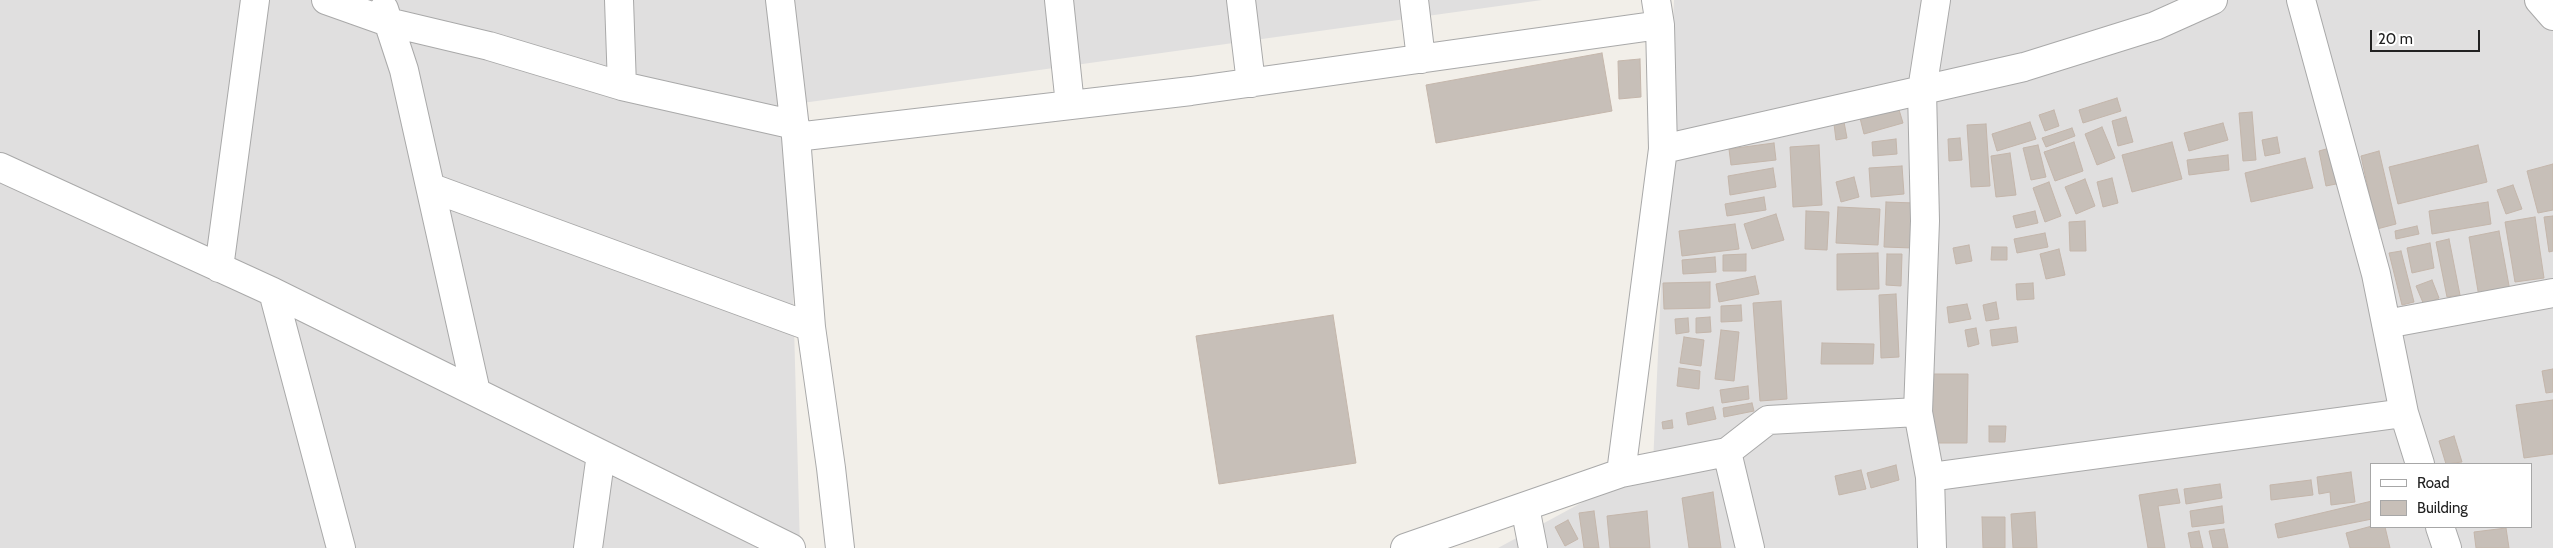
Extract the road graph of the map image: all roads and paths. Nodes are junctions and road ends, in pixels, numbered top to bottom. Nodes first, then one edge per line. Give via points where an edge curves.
1 (255, 0) edge
2 (326, 0) edge
3 (619, 0) edge
4 (780, 0) edge
5 (1059, 0) edge
6 (1241, 0) edge
7 (1414, 0) edge
8 (1936, 0) edge
9 (2213, 0) edge
10 (2301, 0) edge
11 (2539, 0) edge
12 (385, 11) edge
13 (1658, 13) edge
14 (2553, 16) edge
15 (1421, 59) junction
16 (1251, 83) junction
17 (622, 86) junction
18 (1922, 90) junction
19 (1070, 105) junction
20 (796, 131) junction
21 (1663, 149) junction
22 (0, 167) edge
23 (432, 188) junction
24 (219, 268) junction
25 (273, 292) junction
26 (2553, 292) edge
27 (2386, 324) junction
28 (810, 327) junction
29 (476, 392) junction
30 (1918, 412) junction
31 (2404, 413) junction
32 (1727, 452) junction
33 (601, 454) junction
34 (2420, 463) edge
35 (1621, 473) junction
36 (1930, 477) junction
37 (1525, 507) junction
38 (2440, 528) edge
39 (341, 548) edge
40 (588, 548) edge
41 (791, 548) edge
42 (840, 548) edge
43 (1405, 548) edge
44 (1533, 548) edge
45 (1750, 548) edge
46 (1932, 548) edge
47 (2447, 548) edge

1 - 24 street
2 - 12 street
3 - 17 street
4 - 20 street
5 - 19 street
6 - 16 street
7 - 15 street
8 - 18 street
9 - 18 street via 2155,26 2024,67
10 - 27 street via 2376,274
11 - 14 street
12 - 17 street
12 - 23 street via 404,70
13 - 15 street
13 - 21 street
15 - 16 street
16 - 19 street
17 - 20 street
18 - 21 street
18 - 30 street via 1926,221
19 - 20 street
20 - 28 street
21 - 35 street
22 - 24 street
23 - 28 street
23 - 29 street
24 - 25 street
25 - 29 street
25 - 39 street
26 - 27 street
27 - 31 street
28 - 42 street
29 - 33 street
30 - 32 street via 1768,420
30 - 36 street
31 - 34 street
31 - 36 street
32 - 35 street
32 - 45 street
33 - 40 street
33 - 41 street
35 - 37 street
36 - 46 street
37 - 43 street
37 - 44 street
38 - 47 street

